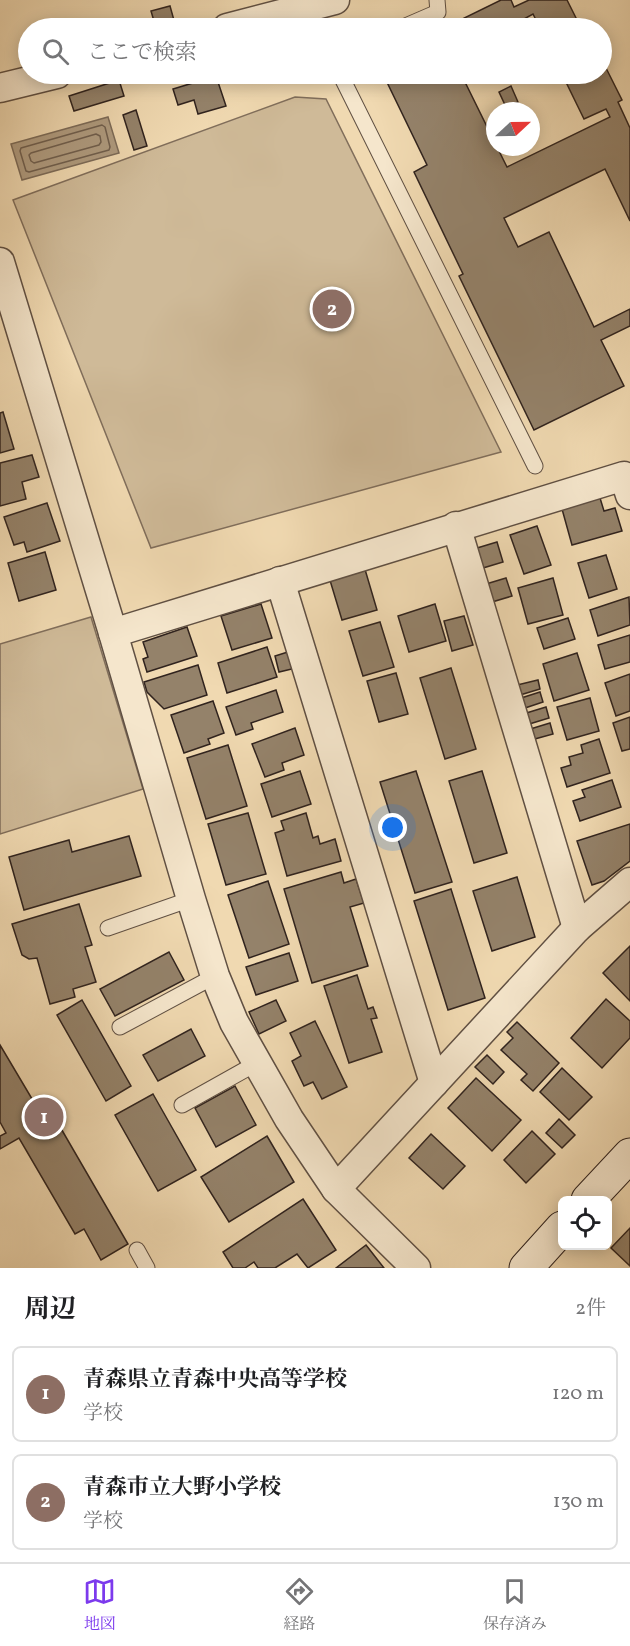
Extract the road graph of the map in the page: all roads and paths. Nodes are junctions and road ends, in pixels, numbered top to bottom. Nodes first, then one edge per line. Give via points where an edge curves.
1 (437, 0) edge
2 (319, 2) edge
3 (262, 18) edge
4 (424, 18) edge
5 (18, 84) edge
6 (344, 84) edge
7 (0, 88) edge
8 (0, 264) edge
9 (535, 466) dead end
10 (630, 495) edge
11 (456, 526) junction
12 (280, 581) junction
13 (113, 633) junction
14 (630, 882) edge
15 (191, 900) junction
16 (108, 928) dead end
17 (577, 928) junction
18 (215, 976) junction
19 (120, 1027) dead end
20 (257, 1064) junction
21 (434, 1083) junction
22 (182, 1105) dead end
23 (630, 1155) edge
24 (336, 1188) junction
25 (592, 1196) edge
26 (558, 1232) edge
27 (137, 1250) dead end
28 (147, 1268) edge
29 (416, 1268) edge
30 (526, 1268) edge

1 - 4 lane via 438,12
2 - 3 street
5 - 7 street
6 - 9 lane
8 - 13 street
10 - 11 street via 624,476
11 - 12 street
11 - 17 street
12 - 13 street
12 - 21 street
13 - 15 street
14 - 17 street
15 - 16 lane
15 - 18 street
17 - 21 street
18 - 19 lane
18 - 20 street
20 - 22 lane
20 - 24 street
21 - 24 street
23 - 25 street
24 - 29 street
26 - 30 street
27 - 28 lane

